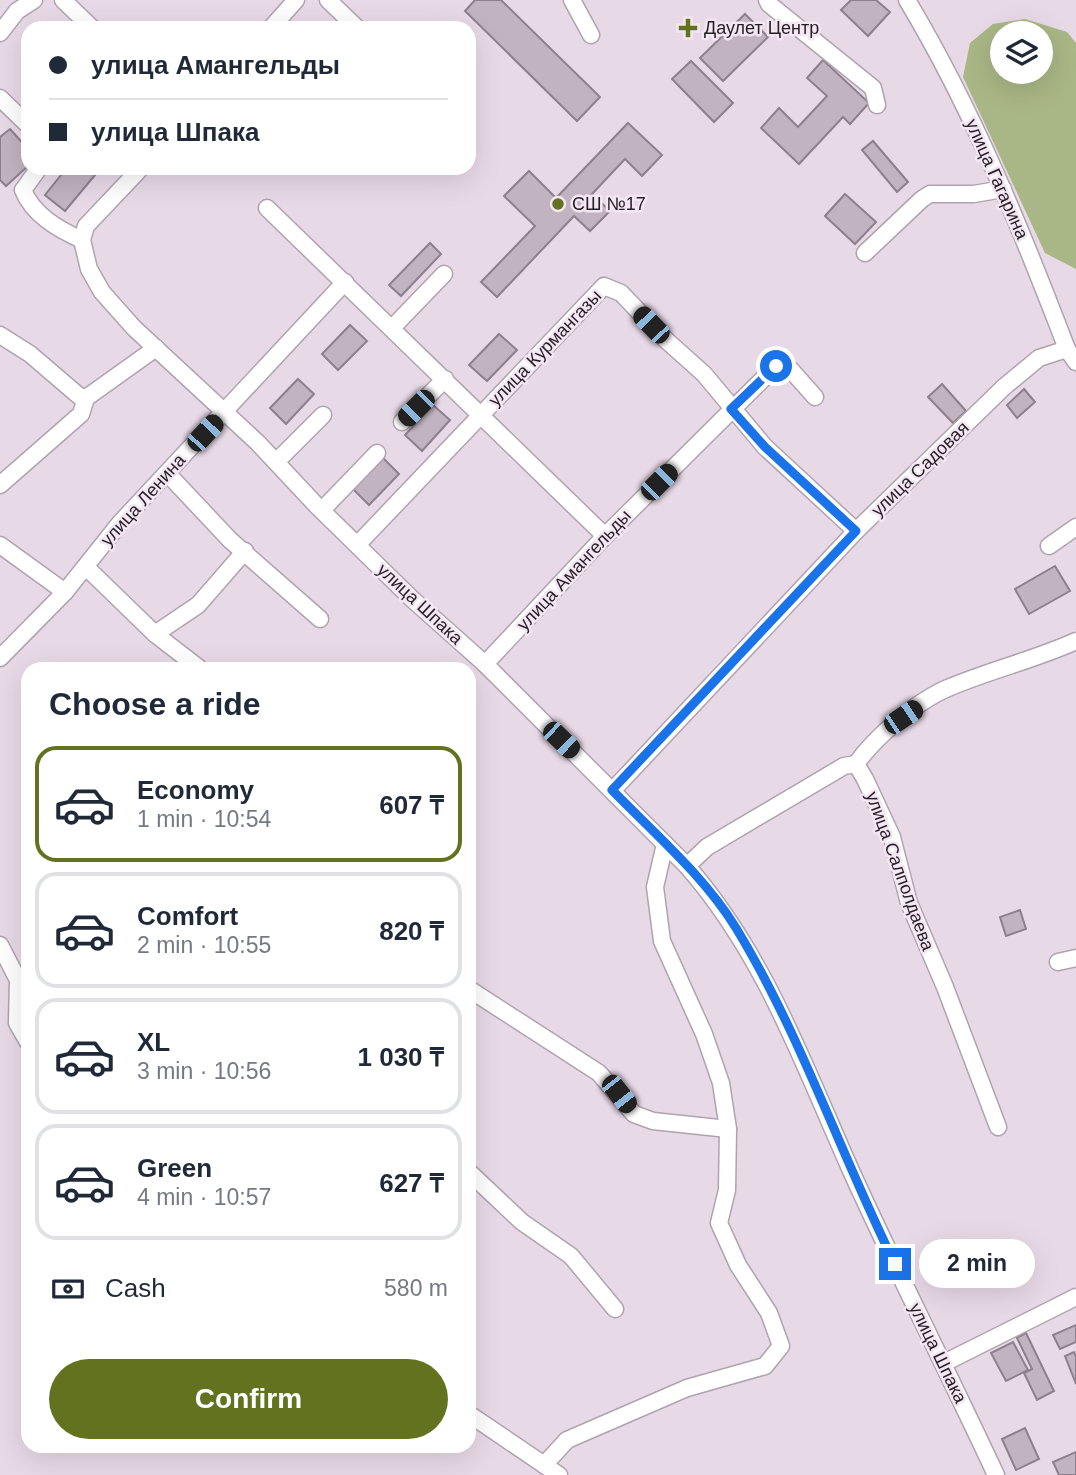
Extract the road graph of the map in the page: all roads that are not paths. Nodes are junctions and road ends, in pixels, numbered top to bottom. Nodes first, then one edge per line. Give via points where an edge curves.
1 (34, 0) edge
2 (63, 0) edge
3 (296, 0) edge
4 (328, 0) edge
5 (572, 0) edge
6 (767, 0) edge
7 (907, 0) edge
8 (85, 21) edge
9 (277, 21) edge
10 (344, 21) edge
11 (0, 33) edge
12 (591, 35) dead end
13 (0, 97) edge
14 (877, 106) dead end
15 (21, 118) edge
16 (34, 175) edge
17 (134, 175) edge
18 (1003, 189) junction
19 (267, 208) dead end
20 (82, 240) junction
21 (865, 253) dead end
22 (444, 274) dead end
23 (345, 282) junction
24 (392, 328) junction
25 (0, 335) edge
26 (156, 348) junction
27 (1072, 356) edge
28 (445, 379) junction
29 (815, 397) dead end
30 (86, 398) junction
31 (731, 409) junction
32 (224, 412) junction
33 (482, 414) junction
34 (323, 415) dead end
35 (402, 422) dead end
36 (377, 453) dead end
37 (276, 461) junction
38 (167, 473) junction
39 (0, 485) edge
40 (321, 510) junction
41 (1076, 527) edge
42 (856, 531) junction
43 (605, 536) junction
44 (358, 544) junction
45 (0, 545) edge
46 (1049, 547) dead end
47 (245, 551) junction
48 (86, 566) junction
49 (65, 592) junction
50 (320, 619) dead end
51 (155, 634) junction
52 (1076, 640) edge
53 (0, 658) edge
54 (191, 662) edge
55 (485, 664) junction
56 (856, 764) junction
57 (612, 790) junction
58 (665, 844) junction
59 (687, 866) junction
60 (0, 945) edge
61 (1076, 958) edge
62 (1058, 962) dead end
63 (21, 974) edge
64 (21, 985) edge
65 (476, 994) edge
66 (21, 1030) edge
67 (998, 1127) dead end
68 (728, 1129) junction
69 (476, 1179) edge
70 (1076, 1297) edge
71 (615, 1309) dead end
72 (944, 1363) junction
73 (476, 1419) edge
74 (544, 1465) junction
75 (559, 1475) edge
76 (996, 1475) edge

1 - 11 street via 17,11
2 - 8 street
3 - 9 street
4 - 10 street
5 - 12 street
6 - 14 street via 873,88
7 - 18 street, улица Гагарина via 940,54
13 - 15 street
16 - 20 street via 23,190 27,200 50,223
17 - 20 street via 86,226
18 - 21 street via 930,194
18 - 27 street, улица Гагарина
19 - 23 street
20 - 26 street, улица Шпака via 89,269 102,292
22 - 24 street
23 - 24 street
23 - 32 street, улица Ленина
24 - 28 street
25 - 30 street
26 - 30 street
26 - 32 street, улица Шпака
27 - 42 street, улица Садовая via 1039,358
28 - 33 street
28 - 35 street
29 - 31 street, улица Амангельды via 791,370 776,366
30 - 39 street via 81,414
31 - 33 street, улица Курмангазы via 704,374 621,293 604,286
31 - 42 street, улица Курмангазы
31 - 43 street, улица Амангельды
32 - 37 street, улица Шпака
32 - 38 street, улица Ленина
33 - 43 street
33 - 44 street, улица Курмангазы
34 - 37 street
36 - 40 street
37 - 40 street, улица Шпака
38 - 47 street
38 - 48 street, улица Ленина
40 - 44 street, улица Шпака
41 - 46 street
42 - 57 street, улица Садовая
43 - 55 street, улица Амангельды
44 - 55 street, улица Шпака
45 - 49 street
47 - 50 street
47 - 51 street via 198,605
48 - 49 street, улица Ленина
48 - 51 street
49 - 53 street, улица Ленина
51 - 54 street
52 - 56 street via 946,689 903,717
55 - 57 street, улица Шпака
56 - 59 street via 844,766 707,847
56 - 67 street, улица Салполдаева via 892,837 909,903
57 - 58 street, улица Шпака
58 - 59 street, улица Шпака
58 - 68 street via 655,887 662,941 704,1034 721,1083
59 - 72 street, улица Шпака via 736,928 772,993 882,1239
60 - 63 street
61 - 62 street
64 - 66 street via 17,1023
65 - 68 street via 599,1073 634,1114 653,1121
68 - 74 street via 727,1190 719,1223 738,1265 769,1313 781,1346 765,1366 687,1388 566,1440
69 - 71 street via 522,1222 571,1256
70 - 72 street
72 - 76 street, улица Шпака
73 - 74 street
74 - 75 street

